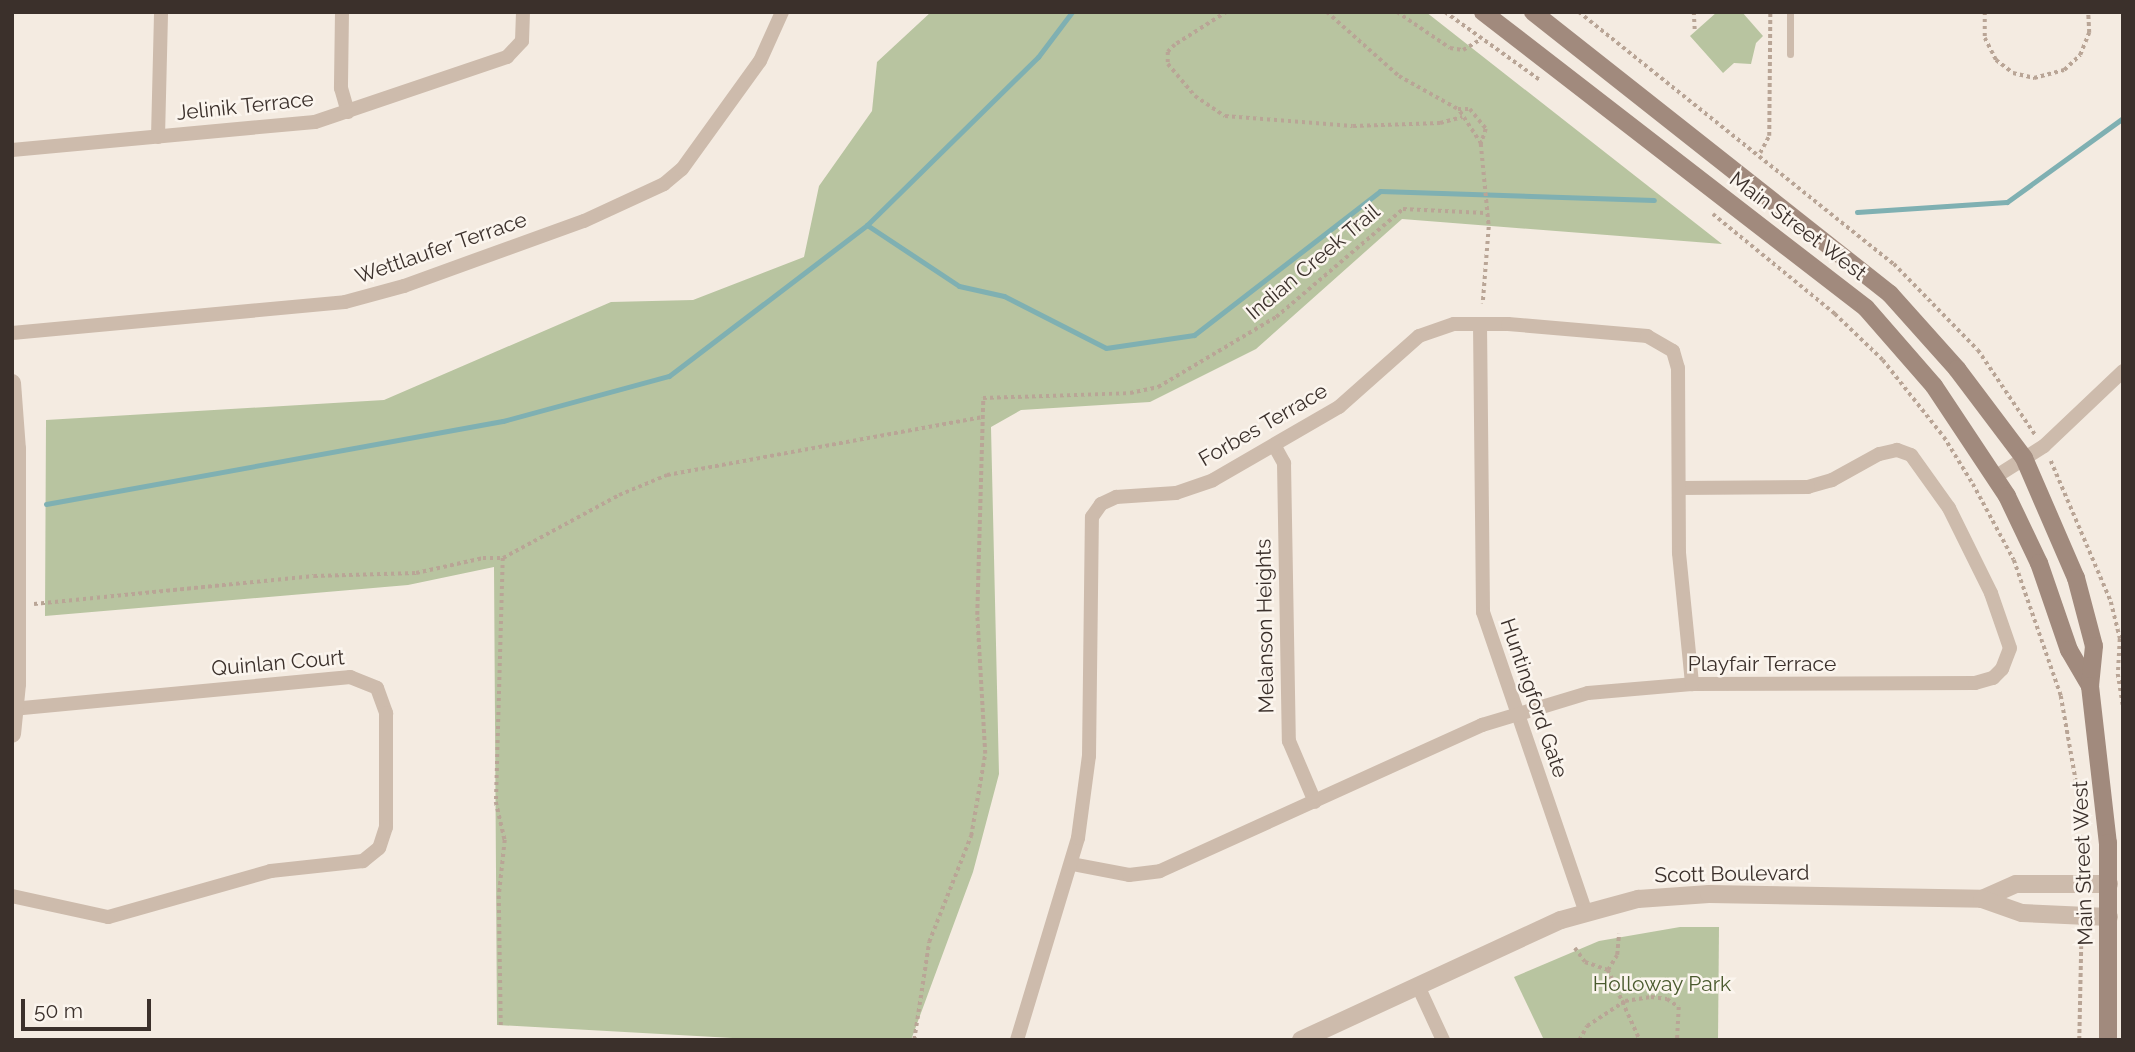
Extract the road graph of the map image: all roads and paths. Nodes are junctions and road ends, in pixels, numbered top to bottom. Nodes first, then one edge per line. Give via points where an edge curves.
1 (160, 12) edge
2 (342, 12) edge
3 (523, 12) edge
4 (782, 12) edge
5 (1227, 12) edge
6 (1327, 12) edge
7 (1397, 12) edge
8 (1446, 12) edge
9 (1533, 12) edge
10 (1694, 12) edge
11 (1770, 12) edge
12 (1790, 12) edge
13 (1985, 12) edge
14 (2088, 12) edge
15 (1489, 17) edge
16 (1695, 32) dead end
17 (1482, 38) junction
18 (1790, 54) dead end
19 (1544, 83) dead end
20 (1458, 109) junction
21 (348, 112) junction
22 (1462, 117) junction
23 (158, 137) junction
24 (1481, 144) junction
25 (12, 150) edge
26 (1760, 153) dead end
27 (1702, 205) dead end
28 (1485, 214) junction
29 (1483, 304) dead end
30 (1480, 324) junction
31 (12, 333) edge
32 (2123, 371) edge
33 (12, 383) edge
34 (983, 418) junction
35 (1275, 445) junction
36 (2024, 458) junction
37 (1995, 477) junction
38 (1679, 488) junction
39 (503, 558) dead end
40 (1692, 684) junction
41 (2090, 686) junction
42 (13, 709) edge
43 (1515, 712) junction
44 (12, 734) edge
45 (1315, 802) junction
46 (2081, 851) dead end
47 (1072, 864) junction
48 (2109, 884) junction
49 (12, 897) edge
50 (1982, 899) junction
51 (1586, 912) junction
52 (2109, 917) junction
53 (1619, 934) dead end
54 (2081, 946) dead end
55 (1574, 948) dead end
56 (1608, 970) junction
57 (1418, 986) junction
58 (1625, 1001) junction
59 (1637, 1039) edge
60 (914, 1040) edge
61 (1017, 1040) edge
62 (1301, 1040) edge
63 (1443, 1040) edge
64 (1579, 1040) edge
65 (1648, 1040) edge
66 (1677, 1040) edge
67 (2079, 1040) edge
68 (2108, 1040) edge

1 - 23 street
2 - 21 street via 341,88
3 - 21 street, Jelinik Terrace via 522,41 507,57
4 - 31 street, Wettlaufer Terrace via 760,61 682,169 664,184 584,221 357,300
5 - 22 path via 1168,52 1168,64 1177,78 1210,109 1225,116 1353,126 1440,123
6 - 20 path via 1399,76
7 - 17 path via 1450,48 1463,50
8 - 17 path
9 - 36 main road, Main Street West via 1890,294 1957,369
10 - 16 path
11 - 26 path via 1769,136
12 - 18 lane
13 - 14 path via 1985,38 1996,60 2013,73 2034,78 2064,70 2080,55 2089,33
15 - 17 path
15 - 37 main road, Main Street West via 1828,274 1866,308 1934,386
17 - 19 path
20 - 22 path
20 - 24 path via 1470,109 1485,123
21 - 23 street, Jelinik Terrace via 300,124
22 - 24 path
23 - 25 street, Jelinik Terrace
24 - 28 path
27 - 46 path via 1825,305 1882,360 1944,437 1973,484 2014,560 2061,696 2078,792
28 - 29 path via 1489,227
28 - 34 path, Indian Creek Trail via 1404,209 1276,317 1158,387 1130,393 984,398
30 - 35 street, Forbes Terrace via 1454,324 1419,336 1339,407
30 - 38 street, Forbes Terrace via 1647,336 1669,346 1678,368
30 - 43 street, Huntingford Gate via 1483,612
32 - 36 street via 2071,422
33 - 42 street via 17,449
34 - 39 path via 667,475 618,495
34 - 60 path via 977,615 985,754 971,836 929,942
35 - 45 street, Melanson Heights via 1284,463 1289,741
35 - 47 street, Forbes Terrace via 1192,489 1116,497 1101,504 1092,517 1089,757
36 - 37 street
36 - 41 main road, Main Street West via 2083,602 2094,646
37 - 41 main road, Main Street West via 2020,519 2069,650
38 - 40 street, Forbes Terrace via 1679,553
38 - 40 street, Playfair Terrace via 1808,487 1832,480 1879,454 1905,452 1918,459 1969,545 2010,648 1993,678 1975,683
40 - 43 street, Playfair Terrace via 1588,693
41 - 48 main road, Main Street West via 2105,796
42 - 44 street
42 - 49 street, Quinlan Court via 360,678 377,688 386,713 386,827 379,848 363,861 271,871 108,917
43 - 45 street, Playfair Terrace
43 - 51 street, Huntingford Gate
45 - 47 street, Playfair Terrace via 1160,872 1129,875
47 - 61 street, Forbes Terrace via 1022,1010
48 - 50 street, Scott Boulevard via 2016,884
48 - 52 main road, Main Street West
50 - 51 street, Scott Boulevard via 1678,895
50 - 52 street, Scott Boulevard via 2022,913
51 - 57 street, Scott Boulevard
52 - 68 main road, Main Street West
53 - 56 path via 1617,955
54 - 67 path
55 - 56 path via 1585,962
56 - 58 path
57 - 62 street, Scott Boulevard
57 - 63 street
58 - 59 path
58 - 64 path via 1587,1026
58 - 66 path via 1659,998 1679,1007
59 - 65 path

